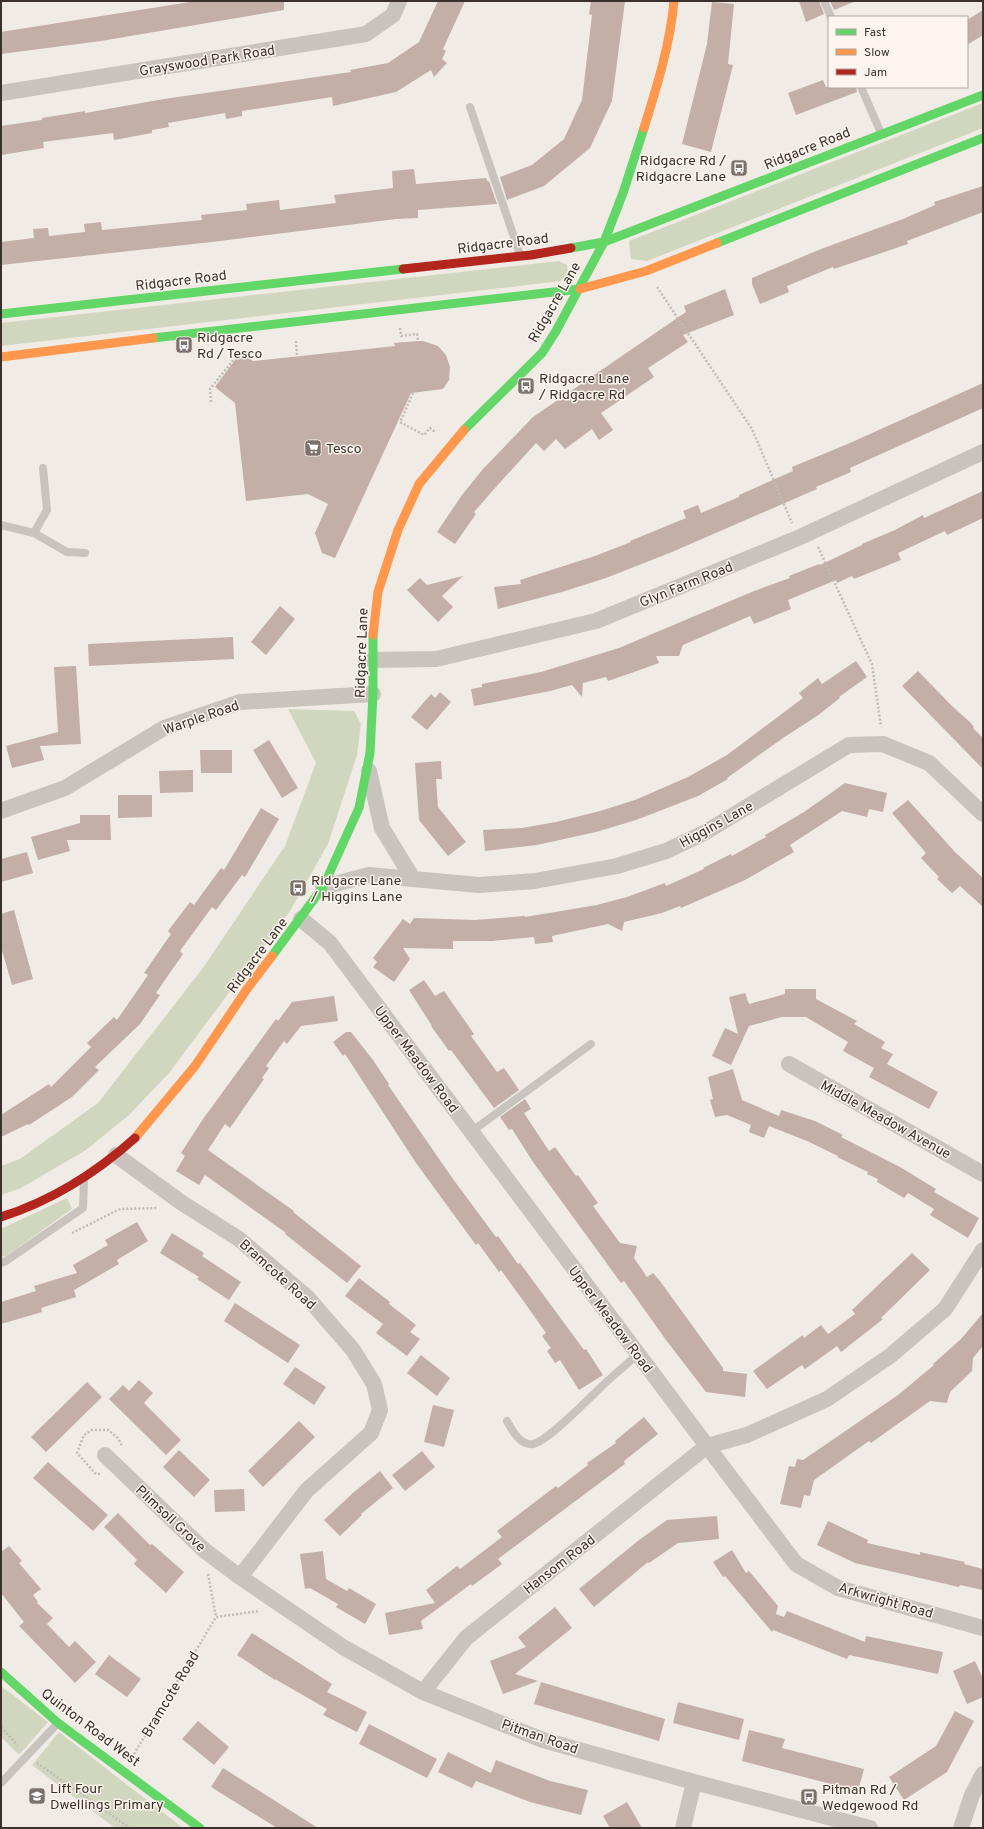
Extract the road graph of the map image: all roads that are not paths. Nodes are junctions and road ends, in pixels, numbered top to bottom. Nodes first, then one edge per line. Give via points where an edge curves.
1 (399, 1) edge
2 (674, 1) edge
3 (824, 1) edge
4 (831, 16) edge
5 (861, 88) edge
6 (1, 93) edge
7 (983, 95) edge
8 (470, 107) dead end
9 (881, 134) junction
10 (983, 138) edge
11 (604, 242) junction
12 (562, 250) junction
13 (611, 255) dead end
14 (520, 256) junction
15 (573, 260) dead end
16 (620, 266) dead end
17 (578, 271) dead end
18 (632, 274) junction
19 (577, 290) junction
20 (1, 314) edge
21 (1, 357) edge
22 (983, 452) edge
23 (43, 468) dead end
24 (1, 525) edge
25 (34, 533) junction
26 (85, 553) dead end
27 (373, 660) junction
28 (373, 694) junction
29 (368, 768) junction
30 (1, 811) edge
31 (983, 814) edge
32 (413, 879) junction
33 (323, 887) junction
34 (300, 919) junction
35 (591, 1044) dead end
36 (789, 1064) dead end
37 (471, 1132) junction
38 (116, 1156) junction
39 (983, 1174) edge
40 (84, 1178) junction
41 (1, 1217) edge
42 (983, 1250) edge
43 (1, 1262) edge
44 (638, 1354) junction
45 (506, 1421) dead end
46 (707, 1446) junction
47 (105, 1455) dead end
48 (240, 1577) junction
49 (983, 1628) edge
50 (2, 1675) edge
51 (423, 1692) junction
52 (58, 1722) junction
53 (983, 1774) edge
54 (694, 1782) junction
55 (1, 1783) edge
56 (200, 1828) edge
57 (683, 1828) edge
58 (870, 1828) edge
59 (961, 1828) edge

1 - 6 street, Grayswood Park Road via 393,15 366,34
2 - 11 street, Ridgacre Lane via 672,25 658,84 624,193
3 - 4 lane
5 - 9 lane
7 - 9 street, Ridgacre Road
8 - 14 lane
9 - 11 street, Ridgacre Road
10 - 18 street via 646,271
11 - 12 street, Ridgacre Road
11 - 13 street
11 - 19 street, Ridgacre Lane
12 - 14 street, Ridgacre Road
12 - 15 street
14 - 20 street, Ridgacre Road
16 - 18 street
17 - 19 street
18 - 19 street
19 - 21 street
19 - 27 street, Ridgacre Lane via 542,353 459,435 419,484 398,530 378,592 373,626
22 - 27 street, Glyn Farm Road via 804,535 596,621 436,659
23 - 25 lane via 47,510
24 - 25 lane
25 - 26 lane via 68,552
27 - 28 street, Ridgacre Lane
28 - 29 street, Ridgacre Lane
28 - 30 street, Warple Road via 240,702 164,728 65,788
29 - 32 street via 382,828
29 - 33 street, Ridgacre Lane via 358,808
31 - 32 street, Higgins Lane via 929,763 884,744 849,745 704,834 617,866 535,881 479,885
32 - 33 street, Higgins Lane via 369,875
33 - 34 street, Ridgacre Lane
34 - 37 street, Upper Meadow Road via 330,943
34 - 38 street, Ridgacre Lane via 247,989 195,1066 136,1138
35 - 37 lane
36 - 39 street, Middle Meadow Avenue
37 - 44 street, Upper Meadow Road
38 - 40 street, Ridgacre Lane
38 - 48 street, Bramcote Road via 182,1203 239,1239 307,1297 353,1350 374,1384 380,1410 371,1433 307,1490
40 - 41 street, Ridgacre Lane via 20,1211
40 - 43 lane via 83,1208
42 - 46 street via 945,1309 890,1356 827,1399 747,1435
44 - 45 lane via 572,1414 532,1445 517,1437
44 - 46 street, Upper Meadow Road
46 - 49 street, Arkwright Road via 796,1564 838,1588
46 - 51 street, Hansom Road via 466,1638
47 - 48 street, Plimsoll Grove via 204,1550
48 - 51 street, Pitman Road via 343,1647
50 - 52 street, Quinton Road West
51 - 54 street, Pitman Road via 544,1740
52 - 55 lane
52 - 56 street, Quinton Road West
53 - 59 street via 972,1795
54 - 57 street
54 - 58 street, Pitman Road

